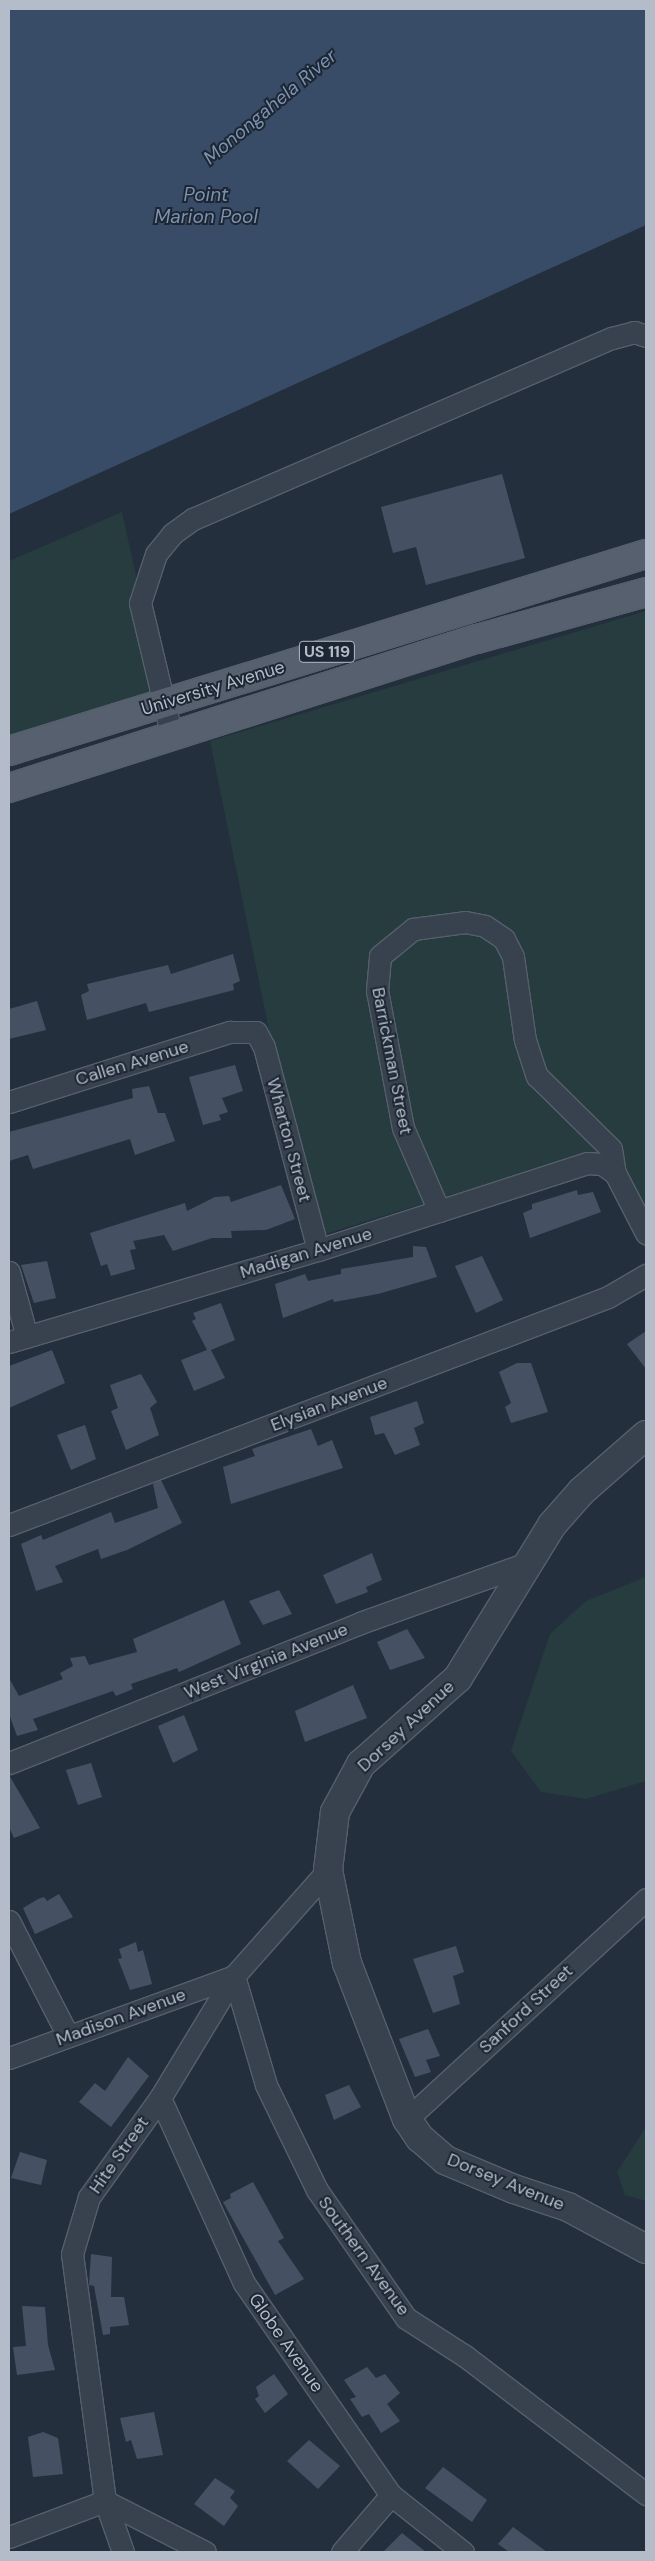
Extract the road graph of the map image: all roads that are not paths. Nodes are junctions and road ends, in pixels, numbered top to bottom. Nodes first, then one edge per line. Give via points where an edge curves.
1 (646, 336) edge
2 (646, 554) edge
3 (646, 592) edge
4 (164, 703) junction
5 (172, 738) junction
6 (9, 751) edge
7 (9, 788) edge
8 (256, 1032) joint
9 (9, 1102) edge
10 (608, 1168) junction
11 (440, 1211) junction
12 (646, 1233) edge
13 (318, 1250) junction
14 (9, 1272) edge
15 (646, 1275) edge
16 (18, 1339) edge
17 (646, 1435) edge
18 (9, 1526) edge
19 (525, 1564) junction
20 (9, 1763) edge
21 (328, 1870) junction
22 (646, 1899) edge
23 (9, 1921) edge
24 (234, 1976) junction
25 (68, 2036) junction
26 (9, 2058) edge
27 (160, 2098) junction
28 (407, 2120) junction
29 (646, 2249) edge
30 (646, 2494) edge
31 (390, 2495) junction
32 (105, 2501) junction
33 (9, 2537) edge
34 (123, 2552) edge
35 (205, 2552) edge
36 (342, 2552) edge
37 (463, 2552) edge

1 - 4 street via 634,332 612,338 193,519 172,534 156,554 140,604
2 - 4 main road, University Avenue / US 119
3 - 5 main road, University Avenue / US 119 via 477,639
4 - 5 street
4 - 6 main road, University Avenue / US 119
5 - 7 main road, University Avenue / US 119
8 - 9 street, Callen Avenue via 230,1032
8 - 13 street, Wharton Street via 264,1047
10 - 11 street, Madigan Avenue via 587,1163
10 - 11 street, Barrickman Street via 611,1149 537,1076 525,1040 513,957 504,939 485,926 465,922 414,929 400,936 380,956 376,991 403,1128
10 - 12 street, Barrickman Street
11 - 13 street, Madigan Avenue
13 - 16 street, Madigan Avenue
14 - 16 street
15 - 18 street, Elysian Avenue via 608,1297
17 - 19 street, Dorsey Avenue via 581,1492
19 - 20 street, West Virginia Avenue via 360,1623
19 - 21 street, Dorsey Avenue via 458,1678 361,1764 344,1789 329,1834
21 - 24 street, Hite Street
21 - 28 street, Dorsey Avenue via 347,1963
22 - 28 street, Sanford Street
23 - 25 street
24 - 25 street, Madison Avenue
24 - 27 street, Hite Street
24 - 30 street, Southern Avenue via 266,2085 317,2190 406,2318 465,2356
25 - 26 street, Madison Avenue
27 - 31 street, Globe Avenue via 244,2283
27 - 32 street, Hite Street via 90,2197 72,2254
28 - 29 street, Dorsey Avenue via 420,2138 445,2160 514,2189 568,2206
31 - 36 street
31 - 37 street, Globe Avenue
32 - 33 street
32 - 34 street, Hite Street
32 - 35 street

